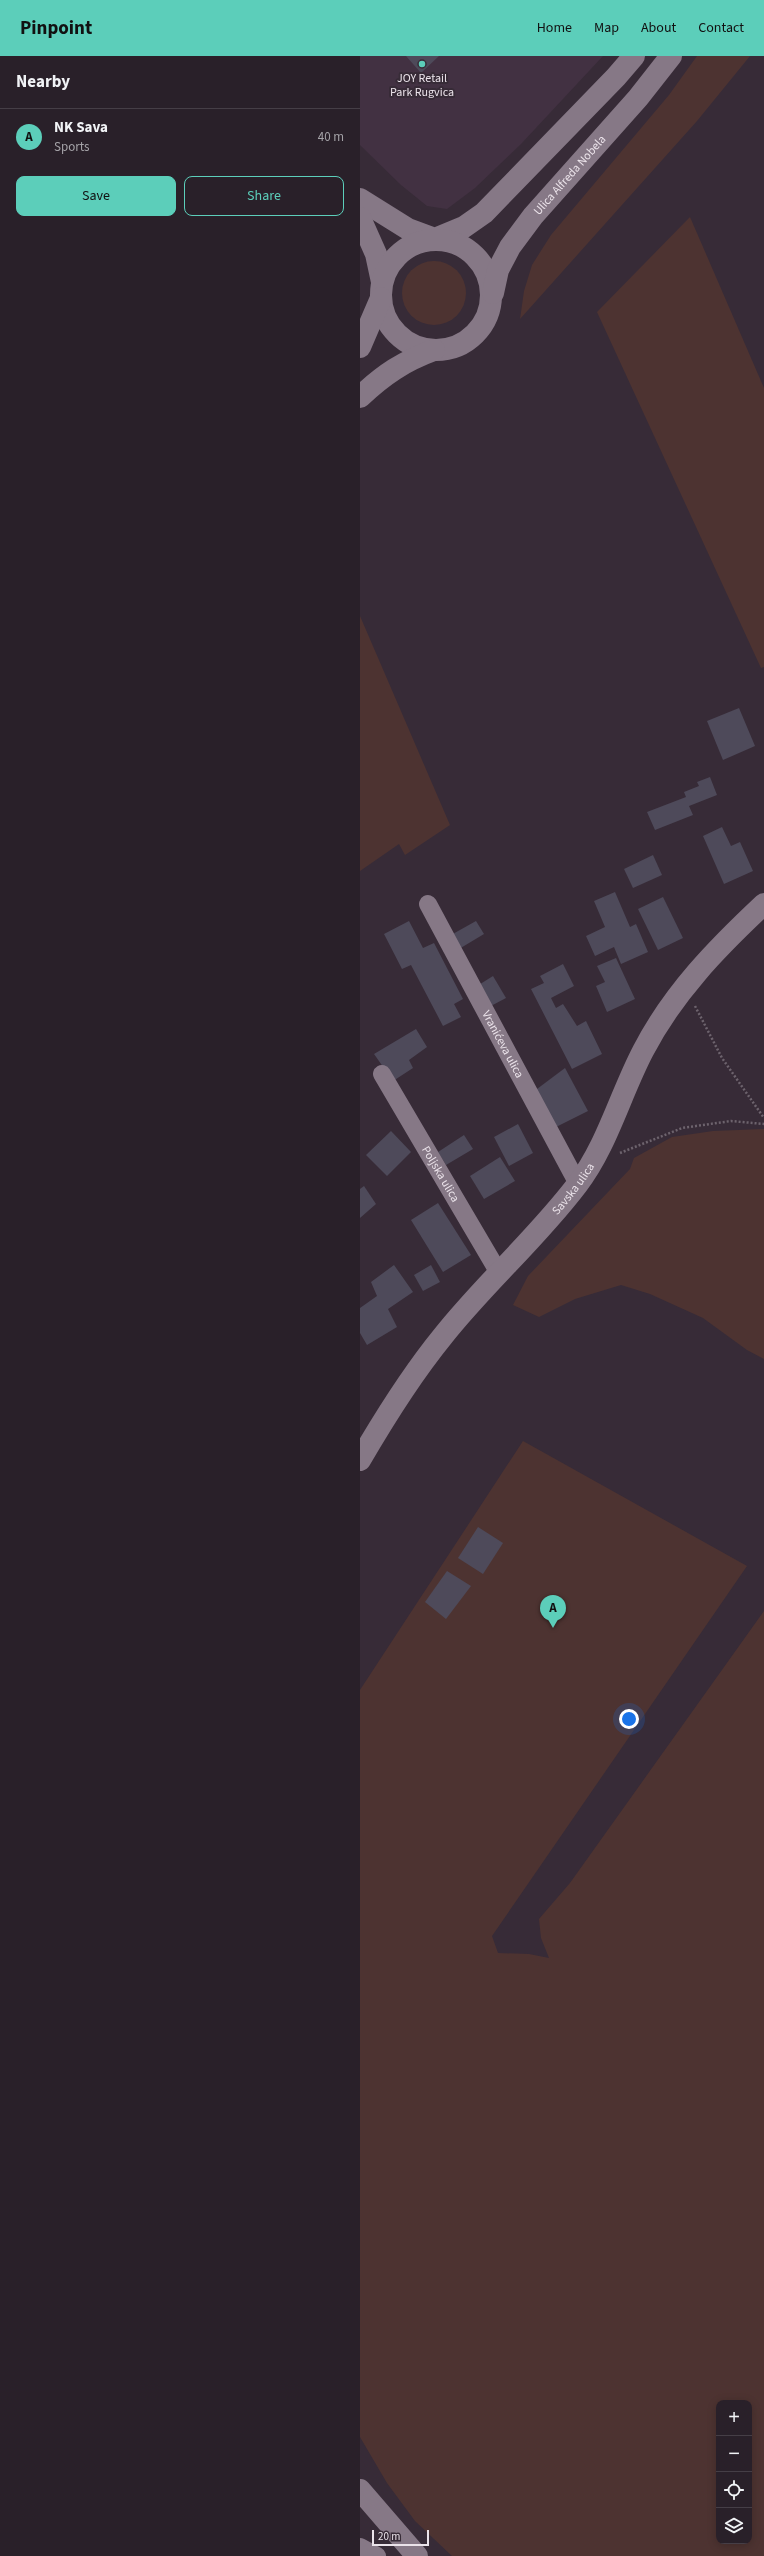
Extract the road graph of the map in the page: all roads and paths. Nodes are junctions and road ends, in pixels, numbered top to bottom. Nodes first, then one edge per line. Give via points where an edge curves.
1 (634, 56) edge
2 (671, 56) edge
3 (360, 198) edge
4 (360, 218) edge
5 (435, 239) junction
6 (381, 290) junction
7 (490, 306) junction
8 (360, 347) edge
9 (434, 350) junction
10 (360, 397) edge
11 (428, 904) dead end
12 (764, 904) edge
13 (685, 986) junction
14 (382, 1074) dead end
15 (764, 1118) edge
16 (764, 1124) edge
17 (590, 1165) junction
18 (578, 1184) junction
19 (499, 1274) junction
20 (360, 1460) edge
21 (360, 2490) edge
22 (360, 2547) edge
23 (377, 2556) edge
24 (417, 2556) edge

1 - 5 street via 484,213 464,227
2 - 7 street, Ulica Alfreda Nobela via 638,98 532,216 510,247 498,270
3 - 5 street via 408,229
4 - 6 street via 376,254
5 - 6 street via 417,242 401,252 389,265
5 - 7 street via 451,241 466,248 479,259 487,273 491,290
6 - 8 street via 368,332
6 - 9 street via 384,314 403,340 418,347
7 - 9 street via 485,321 470,338 450,349
9 - 10 street via 391,369
11 - 18 street, Vranićeva ulica
12 - 13 street, Savska ulica
13 - 15 path via 722,1058
13 - 17 street, Savska ulica via 659,1022 642,1052
14 - 19 street, Poljska ulica
16 - 17 path via 731,1121 682,1128
17 - 18 street, Savska ulica
18 - 19 street, Savska ulica
19 - 20 street, Savska ulica via 442,1336 413,1376
21 - 24 street
22 - 23 street

